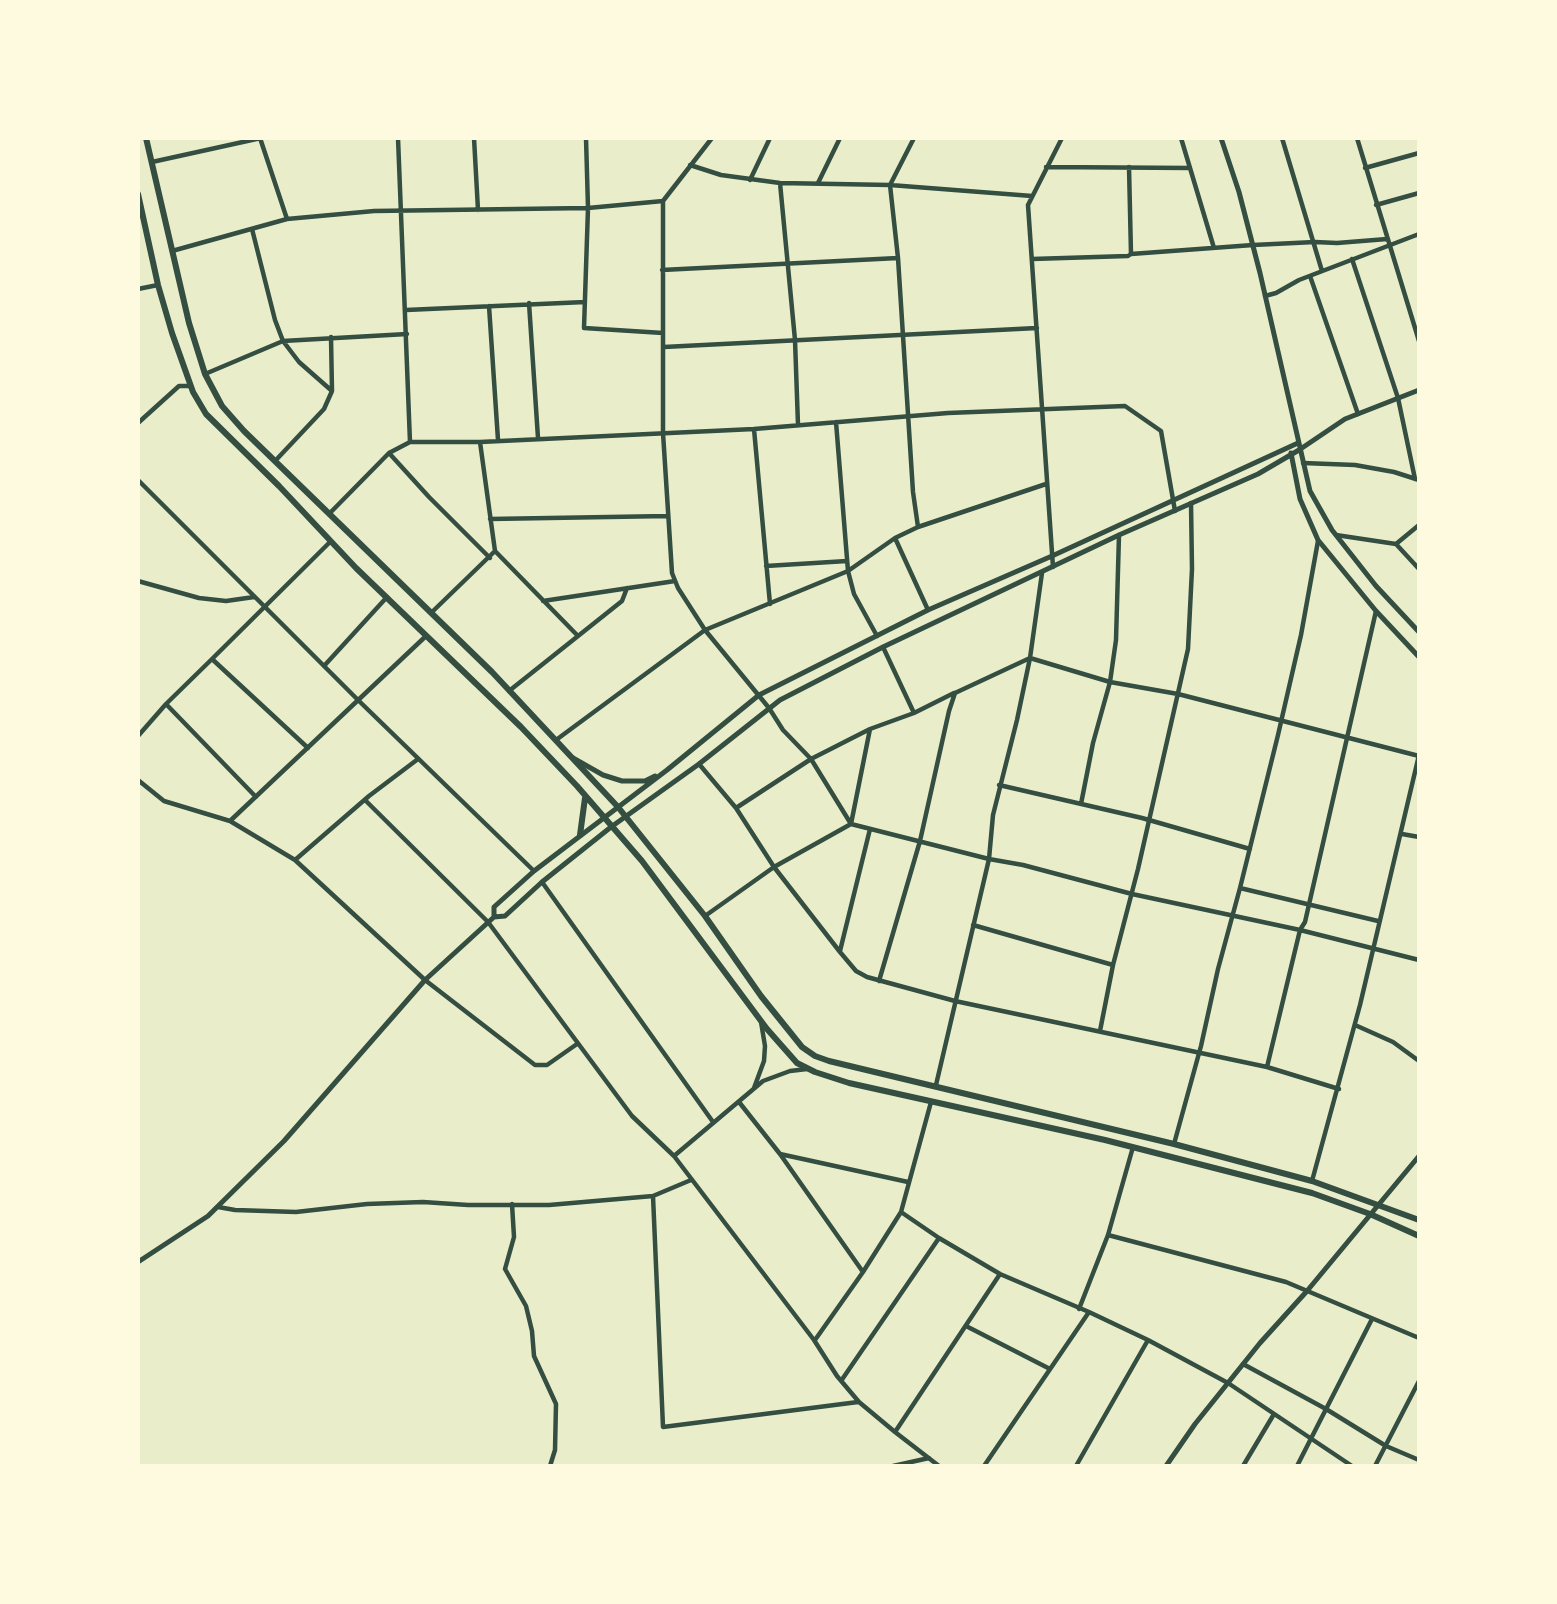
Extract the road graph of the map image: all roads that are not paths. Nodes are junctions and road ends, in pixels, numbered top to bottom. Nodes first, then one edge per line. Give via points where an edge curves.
1 (146, 138) edge
2 (260, 138) edge
3 (398, 138) edge
4 (474, 138) edge
5 (586, 138) edge
6 (712, 138) edge
7 (770, 138) edge
8 (840, 138) edge
9 (914, 138) edge
10 (1062, 138) edge
11 (1181, 138) edge
12 (1221, 138) edge
13 (1282, 138) edge
14 (1357, 138) edge
15 (1419, 153) edge
16 (152, 162) junction
17 (690, 165) junction
18 (1046, 167) junction
19 (1129, 167) junction
20 (1190, 168) junction
21 (1365, 169) junction
22 (750, 180) junction
23 (780, 183) junction
24 (818, 183) junction
25 (890, 185) junction
26 (1419, 193) edge
27 (138, 194) edge
28 (1032, 196) junction
29 (663, 201) junction
30 (1376, 205) junction
31 (588, 208) junction
32 (402, 210) junction
33 (478, 210) junction
34 (286, 219) junction
35 (252, 229) junction
36 (1419, 234) edge
37 (1387, 239) junction
38 (1315, 242) junction
39 (1253, 245) junction
40 (1389, 245) junction
41 (1214, 248) junction
42 (172, 251) junction
43 (1130, 254) junction
44 (898, 258) junction
45 (1032, 259) junction
46 (1352, 259) junction
47 (789, 265) junction
48 (662, 270) junction
49 (1322, 271) junction
50 (1310, 276) junction
51 (158, 285) junction
52 (138, 289) edge
53 (1265, 296) junction
54 (585, 302) junction
55 (530, 303) junction
56 (489, 306) junction
57 (406, 310) junction
58 (1037, 328) junction
59 (663, 333) junction
60 (407, 334) junction
61 (904, 336) junction
62 (331, 337) junction
63 (795, 340) junction
64 (283, 341) junction
65 (1419, 341) edge
66 (664, 347) junction
67 (205, 374) junction
68 (190, 386) junction
69 (1419, 390) edge
70 (332, 391) junction
71 (1398, 398) junction
72 (1042, 411) junction
73 (1358, 414) junction
74 (909, 416) junction
75 (836, 422) junction
76 (138, 423) edge
77 (798, 425) junction
78 (754, 429) junction
79 (663, 433) junction
80 (538, 438) junction
81 (498, 440) junction
82 (410, 442) junction
83 (480, 442) junction
84 (1298, 443) junction
85 (1289, 447) junction
86 (1299, 450) junction
87 (389, 453) junction
88 (1291, 455) junction
89 (276, 460) junction
90 (1303, 463) junction
91 (138, 480) edge
92 (1417, 480) edge
93 (1046, 484) junction
94 (1173, 500) junction
95 (1191, 503) junction
96 (1175, 510) junction
97 (329, 514) junction
98 (668, 516) junction
99 (490, 519) junction
100 (1419, 525) edge
101 (918, 527) junction
102 (1119, 535) junction
103 (1335, 535) junction
104 (895, 538) junction
105 (1318, 540) junction
106 (331, 541) junction
107 (1396, 544) junction
108 (495, 551) junction
109 (1052, 556) junction
110 (490, 558) junction
111 (847, 561) junction
112 (766, 566) junction
113 (1053, 567) junction
114 (1419, 569) edge
115 (848, 571) junction
116 (1042, 573) junction
117 (138, 581) edge
118 (675, 581) junction
119 (627, 588) junction
120 (255, 597) junction
121 (387, 597) junction
122 (543, 601) junction
123 (770, 604) junction
124 (266, 608) junction
125 (928, 610) junction
126 (1376, 611) junction
127 (430, 614) junction
128 (705, 630) junction
129 (1419, 632) edge
130 (577, 635) junction
131 (426, 636) junction
132 (877, 636) junction
133 (883, 648) junction
134 (1419, 657) edge
135 (1030, 658) junction
136 (212, 659) junction
137 (324, 666) junction
138 (1111, 682) junction
139 (509, 691) junction
140 (955, 693) junction
141 (1178, 694) junction
142 (759, 695) junction
143 (358, 700) junction
144 (166, 704) junction
145 (769, 708) junction
146 (914, 713) junction
147 (1282, 720) junction
148 (870, 729) junction
149 (138, 736) edge
150 (1346, 736) junction
151 (556, 741) junction
152 (307, 748) junction
153 (569, 755) junction
154 (1419, 755) edge
155 (418, 759) junction
156 (811, 759) junction
157 (699, 764) junction
158 (667, 770) junction
159 (138, 780) edge
160 (999, 785) junction
161 (585, 796) junction
162 (256, 797) junction
163 (365, 800) junction
164 (1081, 804) junction
165 (618, 807) junction
166 (736, 808) junction
167 (625, 816) junction
168 (602, 818) junction
169 (1148, 820) junction
170 (230, 821) junction
171 (851, 824) junction
172 (611, 827) junction
173 (870, 829) junction
174 (1402, 834) junction
175 (580, 835) junction
176 (1419, 837) edge
177 (920, 841) junction
178 (1250, 849) junction
179 (989, 859) junction
180 (295, 860) junction
181 (774, 867) junction
182 (534, 871) junction
183 (542, 882) junction
184 (1240, 888) junction
185 (1132, 894) junction
186 (1308, 904) junction
187 (705, 916) junction
188 (1232, 916) junction
189 (494, 917) junction
190 (1378, 921) junction
191 (488, 922) junction
192 (973, 925) junction
193 (1300, 930) junction
194 (1372, 948) junction
195 (840, 952) junction
196 (1419, 960) edge
197 (1113, 965) junction
198 (425, 980) junction
199 (878, 981) junction
200 (955, 1001) junction
201 (760, 1021) junction
202 (1355, 1025) junction
203 (1101, 1031) junction
204 (577, 1044) junction
205 (1199, 1052) junction
206 (1419, 1061) edge
207 (1267, 1067) junction
208 (808, 1069) junction
209 (936, 1085) junction
210 (754, 1089) junction
211 (1339, 1089) junction
212 (739, 1102) junction
213 (931, 1102) junction
214 (713, 1122) junction
215 (1174, 1144) junction
216 (1133, 1147) junction
217 (780, 1154) junction
218 (674, 1156) junction
219 (1419, 1156) edge
220 (691, 1180) junction
221 (1312, 1181) junction
222 (908, 1182) junction
223 (653, 1196) junction
224 (512, 1204) junction
225 (1378, 1204) junction
226 (218, 1207) junction
227 (901, 1212) junction
228 (1370, 1214) junction
229 (1419, 1220) edge
230 (1108, 1235) junction
231 (1419, 1236) edge
232 (939, 1238) junction
233 (138, 1262) edge
234 (863, 1272) junction
235 (1000, 1274) junction
236 (1307, 1291) junction
237 (1079, 1309) junction
238 (1089, 1312) junction
239 (1372, 1319) junction
240 (966, 1326) junction
241 (1419, 1338) edge
242 (814, 1340) junction
243 (1148, 1340) junction
244 (1243, 1364) junction
245 (1050, 1369) junction
246 (841, 1381) junction
247 (1419, 1381) edge
248 (1228, 1383) junction
249 (859, 1402) junction
250 (1326, 1409) junction
251 (1274, 1414) junction
252 (895, 1432) junction
253 (1311, 1438) junction
254 (1385, 1446) junction
255 (930, 1458) junction
256 (1419, 1460) edge
257 (550, 1466) edge
258 (893, 1466) edge
259 (939, 1466) edge
260 (984, 1466) edge
261 (1076, 1466) edge
262 (1166, 1466) edge
263 (1244, 1466) edge
264 (1297, 1466) edge
265 (1352, 1466) edge
266 (1375, 1466) edge

1 - 16 main road
2 - 16 street
2 - 34 street
3 - 32 street
4 - 33 street
5 - 31 street
6 - 17 street
7 - 22 street
8 - 24 street
9 - 25 street
10 - 18 street
11 - 20 street
12 - 39 street
13 - 38 street
14 - 21 street
15 - 21 street
16 - 42 main road
17 - 22 street
17 - 29 street
18 - 19 street
18 - 28 street
19 - 20 street
19 - 43 street
20 - 41 street
21 - 30 street
22 - 23 street
23 - 24 street
23 - 47 street
24 - 25 street
25 - 28 street
25 - 44 street
26 - 30 street
27 - 51 main road
28 - 45 street via 1028,220
29 - 31 street
29 - 48 street
30 - 37 street
31 - 33 street
31 - 54 street
32 - 33 street
32 - 34 street
32 - 57 street
34 - 35 street
35 - 42 street
35 - 64 street
36 - 40 street
37 - 38 street
37 - 40 street
38 - 39 street
38 - 49 street
39 - 41 street
39 - 53 street
40 - 46 street
40 - 65 street
41 - 43 street
42 - 67 main road
43 - 45 street
44 - 47 street
44 - 61 street
45 - 58 street
46 - 49 street
46 - 71 street
47 - 48 street
47 - 63 street
48 - 59 street
49 - 50 street
50 - 53 street
50 - 73 street
51 - 52 street
51 - 68 main road
53 - 84 street
54 - 55 street
54 - 59 street via 584,328
55 - 56 street
55 - 80 street
56 - 57 street
56 - 81 street
57 - 60 street
58 - 61 street
58 - 72 street
59 - 66 street
60 - 62 street
60 - 82 street
61 - 63 street
61 - 74 street
62 - 64 street
62 - 70 street
63 - 66 street
63 - 77 street
64 - 67 street
64 - 70 street
66 - 79 street
67 - 89 main road via 231,418
68 - 76 street via 179,386
68 - 106 main road via 206,414
69 - 71 street
70 - 89 street via 324,409
71 - 73 street
71 - 92 street
72 - 74 street
72 - 93 street
72 - 94 street via 1125,406 1161,431
73 - 86 street
74 - 75 street
74 - 101 street
75 - 77 street
75 - 111 street
77 - 78 street
78 - 79 street
78 - 112 street
79 - 80 street
79 - 98 street
80 - 81 street
81 - 83 street
82 - 83 street
82 - 87 street
83 - 99 street
84 - 85 street
84 - 86 street
85 - 88 street
85 - 94 street
86 - 88 street
86 - 90 street
87 - 97 street
87 - 110 street
88 - 95 street
88 - 105 street via 1300,499
89 - 97 main road
90 - 92 street via 1354,465
90 - 103 street via 1310,491
91 - 120 street
93 - 101 street
93 - 109 street
94 - 96 street
94 - 109 street
95 - 96 street
95 - 141 street via 1188,649
96 - 102 street
97 - 127 main road
98 - 99 street
98 - 118 street
99 - 108 street
100 - 107 street
101 - 104 street
102 - 113 street
102 - 138 street
103 - 107 street
103 - 129 street
104 - 115 street
104 - 125 street
105 - 126 street
105 - 147 street
106 - 121 main road
106 - 124 street
107 - 114 street
108 - 110 street
108 - 122 street
109 - 113 street
109 - 125 street
110 - 127 street
111 - 112 street
111 - 115 street
112 - 123 street
113 - 116 street
115 - 123 street
115 - 132 street via 854,594
116 - 133 street
116 - 135 street
117 - 120 street via 199,598
118 - 119 street
118 - 128 street
119 - 122 street
119 - 130 street via 622,601
120 - 124 street
121 - 131 main road
121 - 137 street
122 - 130 street
123 - 128 street
124 - 136 street
124 - 137 street
125 - 132 street
126 - 134 street
126 - 150 street
127 - 139 main road
128 - 142 street
128 - 151 street
130 - 139 street
131 - 143 street
131 - 161 main road
132 - 142 street
133 - 145 street
133 - 146 street
135 - 138 street
135 - 140 street
135 - 160 street
136 - 144 street
136 - 152 street
137 - 143 street
138 - 141 street
138 - 164 street
139 - 151 main road
140 - 146 street
140 - 177 street
141 - 147 street
141 - 169 street
142 - 145 street
142 - 158 street
143 - 152 street
143 - 155 street
144 - 149 street
144 - 162 street
145 - 156 street
145 - 157 street
146 - 148 street
147 - 150 street
147 - 178 street
148 - 156 street
148 - 171 street
150 - 154 street
150 - 186 street
151 - 153 main road
152 - 162 street
153 - 158 street via 603,775 622,780 645,780
153 - 165 main road
154 - 174 street
155 - 163 street
155 - 182 street
156 - 166 street
156 - 171 street
157 - 166 street
157 - 167 street
158 - 165 street
159 - 170 street via 164,801
160 - 164 street
160 - 179 street
161 - 168 main road
161 - 175 main road
162 - 170 street
163 - 180 street
163 - 191 street
164 - 169 street
165 - 167 main road
165 - 168 street
166 - 181 street
167 - 172 street
167 - 187 main road
168 - 172 main road
168 - 175 street
169 - 178 street
169 - 185 street
170 - 180 street
171 - 173 street
171 - 181 street
172 - 183 street
172 - 201 main road via 642,861
173 - 177 street
173 - 195 street
174 - 176 street
174 - 190 street
175 - 182 street
177 - 179 street
177 - 199 street
178 - 184 street
179 - 185 street
179 - 192 street
180 - 198 street
181 - 187 street
181 - 195 street
182 - 189 street via 494,907
183 - 189 street via 505,916
183 - 214 street
184 - 186 street
184 - 188 street
185 - 188 street
185 - 197 street
186 - 190 street
186 - 193 street
187 - 209 main road via 802,1047 830,1061
188 - 193 street
188 - 205 street
189 - 191 street
190 - 194 street
191 - 198 street
191 - 204 street
192 - 197 street
192 - 200 street
193 - 194 street
193 - 207 street
194 - 196 street
194 - 202 street
195 - 199 street via 856,971
197 - 203 street
198 - 204 street via 535,1065 547,1065
198 - 226 street via 284,1141
199 - 200 street
200 - 203 street
200 - 209 street
201 - 208 main road via 797,1063
201 - 210 street via 764,1061
202 - 206 street via 1393,1042
202 - 211 street
203 - 205 street
204 - 218 street via 632,1116
205 - 207 street
205 - 215 street
207 - 211 street
208 - 210 street via 774,1076
208 - 213 main road
209 - 215 main road
210 - 212 street
211 - 221 street
212 - 214 street
212 - 217 street
213 - 216 main road
213 - 222 street
214 - 218 street
215 - 221 main road
216 - 228 main road via 1312,1192
216 - 230 street
217 - 222 street
217 - 234 street
218 - 220 street
219 - 225 street
220 - 223 street
220 - 242 street
221 - 225 main road
222 - 227 street
223 - 224 street
223 - 249 street via 663,1427
224 - 226 street via 395,1203 296,1212
224 - 257 street via 514,1237 505,1269 526,1306 534,1356 556,1404
225 - 228 street
225 - 229 main road
226 - 233 street
227 - 232 street
227 - 234 street
228 - 231 main road
228 - 236 street
230 - 236 street
230 - 237 street
232 - 235 street
232 - 246 street
234 - 242 street
235 - 237 street
235 - 240 street
236 - 239 street
236 - 244 street
237 - 238 street
238 - 243 street
238 - 245 street
239 - 241 street
239 - 250 street
240 - 245 street
240 - 252 street
242 - 246 street
243 - 248 street
243 - 261 street
244 - 248 street
244 - 250 street
245 - 260 street
246 - 249 street
247 - 254 street
248 - 251 street
248 - 262 street
249 - 252 street
250 - 253 street
250 - 254 street
251 - 253 street
251 - 263 street
252 - 255 street
253 - 264 street
253 - 265 street
254 - 256 street
254 - 266 street
255 - 258 street
255 - 259 street

